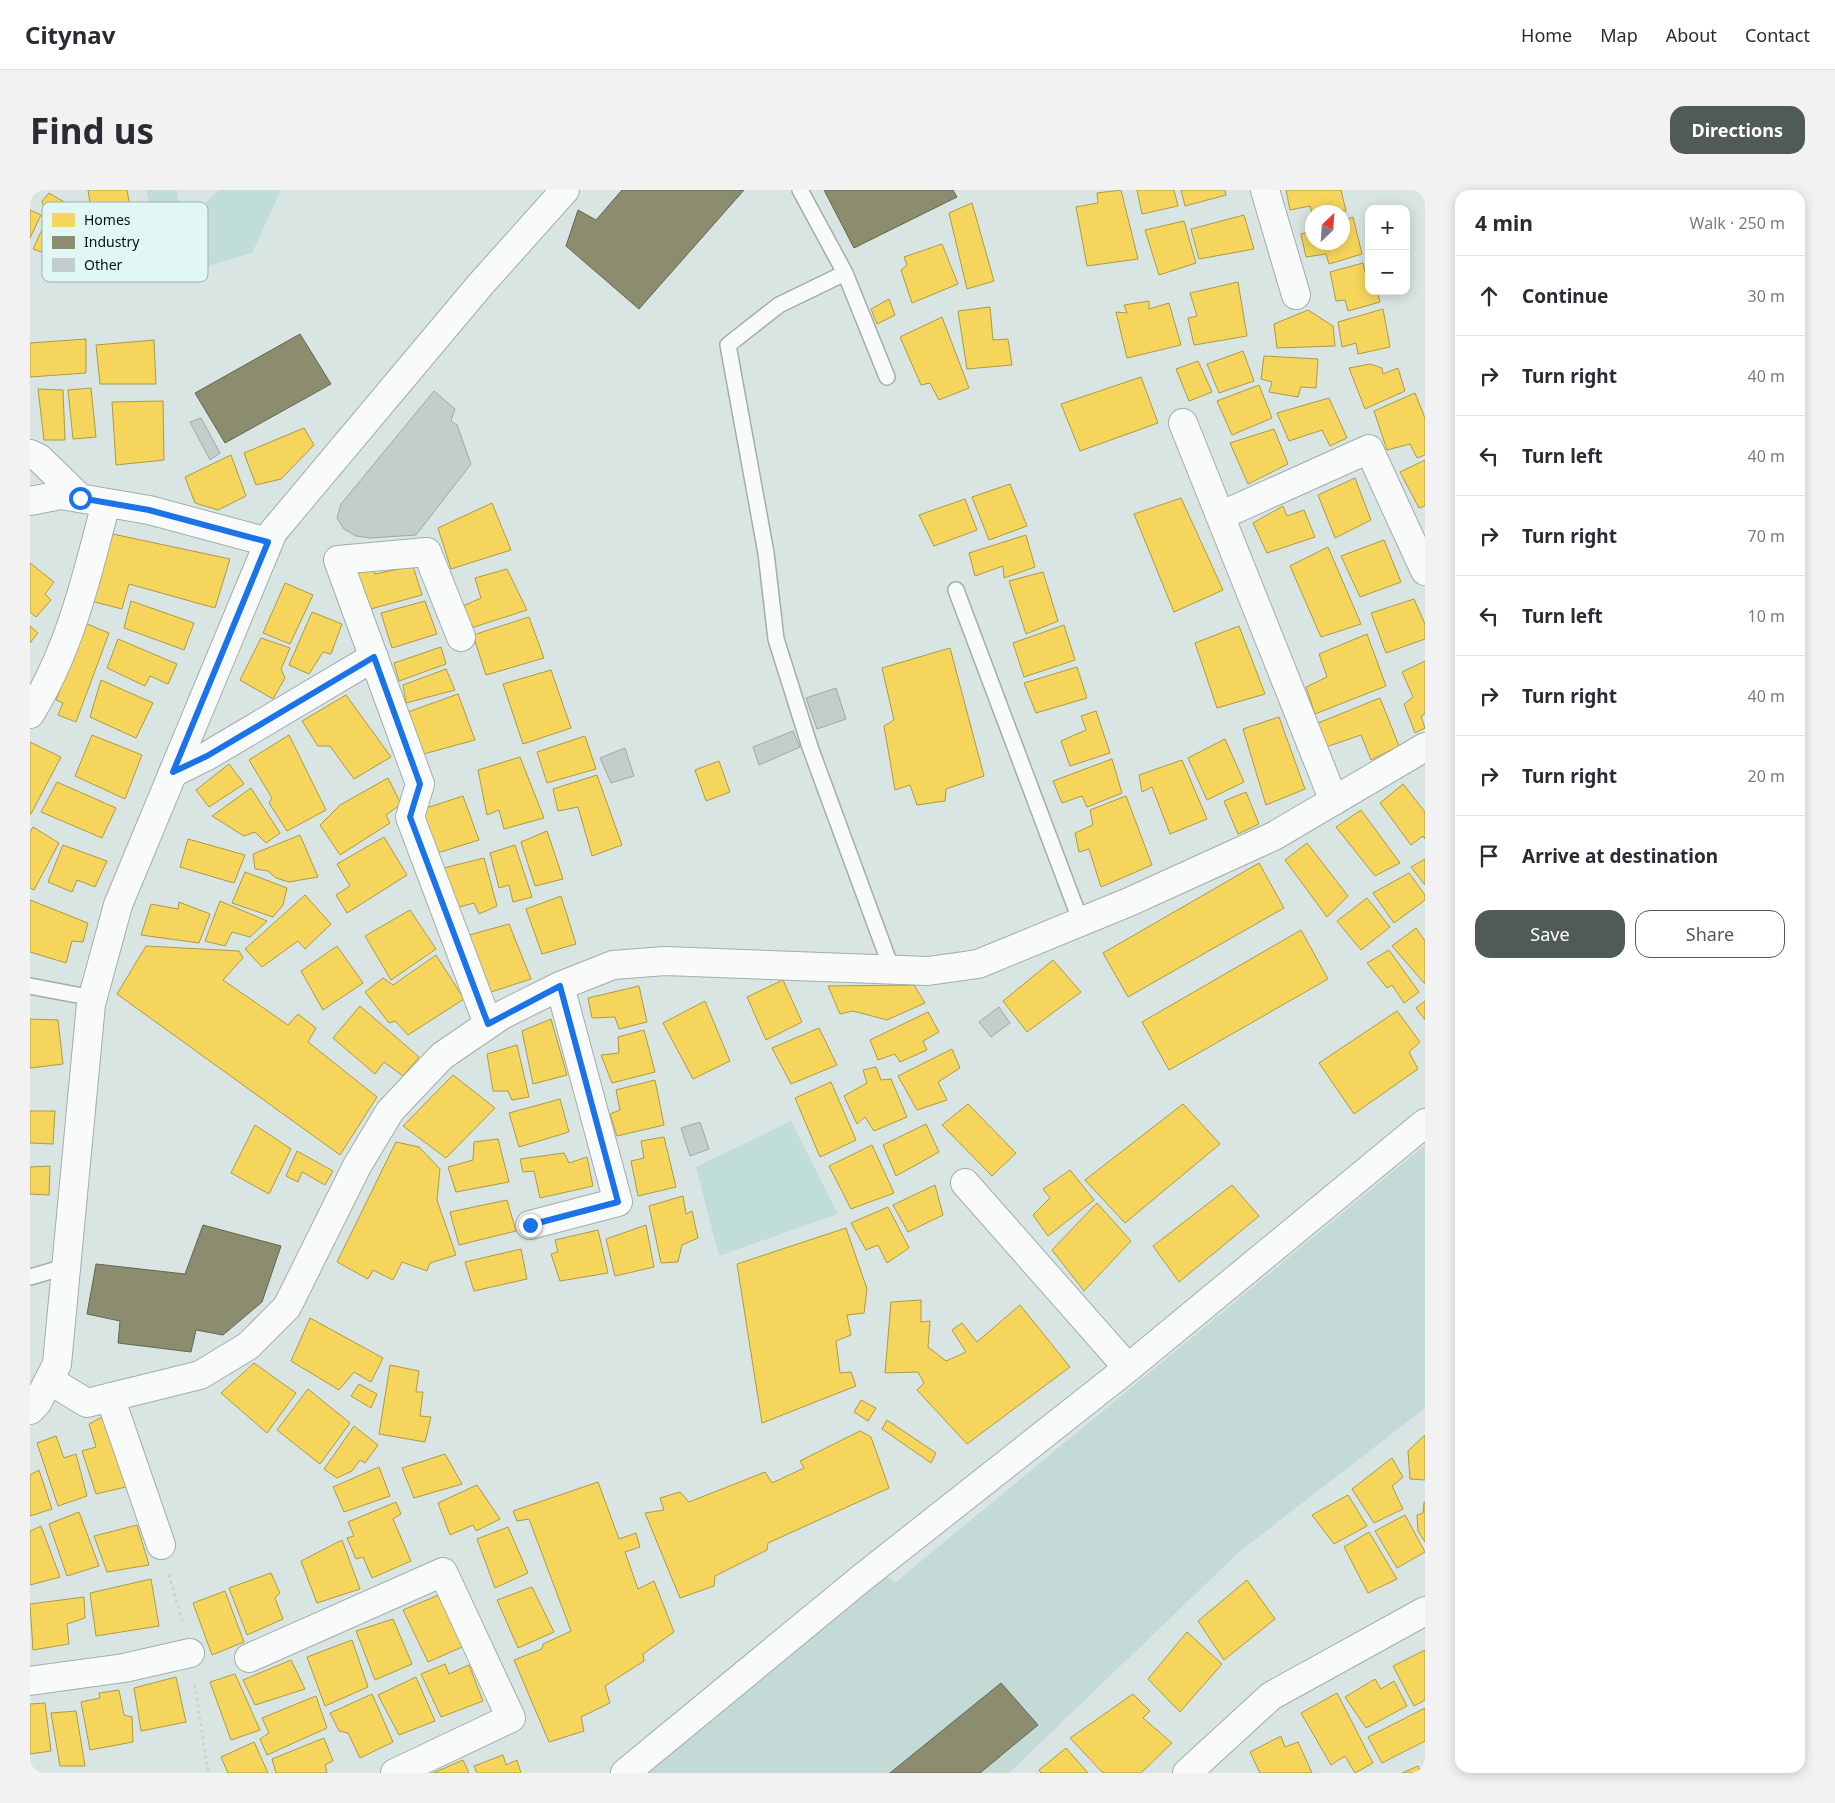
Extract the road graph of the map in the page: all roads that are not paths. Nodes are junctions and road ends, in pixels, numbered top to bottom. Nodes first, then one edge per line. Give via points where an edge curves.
1 (565, 190) edge
2 (800, 190) edge
3 (1265, 190) edge
4 (845, 273) junction
5 (1296, 295) dead end
6 (887, 377) dead end
7 (1182, 423) dead end
8 (30, 454) edge
9 (80, 498) junction
10 (30, 501) edge
11 (106, 503) junction
12 (1220, 516) junction
13 (268, 542) junction
14 (1425, 572) edge
15 (956, 590) dead end
16 (461, 637) dead end
17 (374, 657) junction
18 (30, 714) edge
19 (1425, 746) edge
20 (173, 772) junction
21 (1334, 800) junction
22 (1081, 922) junction
23 (892, 970) junction
24 (30, 986) edge
25 (560, 986) junction
26 (93, 998) junction
27 (488, 1024) junction
28 (1425, 1123) edge
29 (965, 1183) dead end
30 (530, 1225) dead end
31 (68, 1266) junction
32 (30, 1277) edge
33 (1128, 1368) junction
34 (49, 1380) junction
35 (110, 1397) junction
36 (30, 1410) edge
37 (161, 1546) dead end
38 (1425, 1611) edge
39 (190, 1653) dead end
40 (249, 1658) dead end
41 (30, 1681) edge
42 (395, 1773) edge
43 (625, 1773) edge
44 (1187, 1773) edge

1 - 13 street via 461,308 273,532
2 - 4 lane
3 - 5 street
4 - 6 lane
4 - 23 lane via 779,305 728,344 766,553 776,639 810,747
7 - 12 street
8 - 9 street via 39,458
9 - 10 street via 61,495
9 - 11 street
11 - 13 street via 149,510
11 - 18 street via 79,607 47,686
12 - 14 street via 1369,449
12 - 21 street
13 - 20 street
15 - 22 lane
16 - 17 street via 427,552 338,560
17 - 20 street via 207,756
17 - 27 street via 420,784 410,817
19 - 21 street
20 - 26 street via 118,905
21 - 22 street via 1274,836
22 - 23 street via 978,964 928,971
23 - 25 street via 665,961 613,965
24 - 26 lane
25 - 27 street
25 - 30 street via 618,1202
26 - 31 street
27 - 35 street via 442,1056 390,1111 357,1166 287,1307 248,1346 200,1375
28 - 33 street
29 - 33 street
31 - 32 lane
31 - 34 street via 57,1364
33 - 43 street via 863,1577
34 - 35 street via 87,1403
34 - 36 street
35 - 37 street
38 - 44 street via 1270,1696
39 - 41 street via 124,1668
40 - 42 street via 443,1572 511,1718

